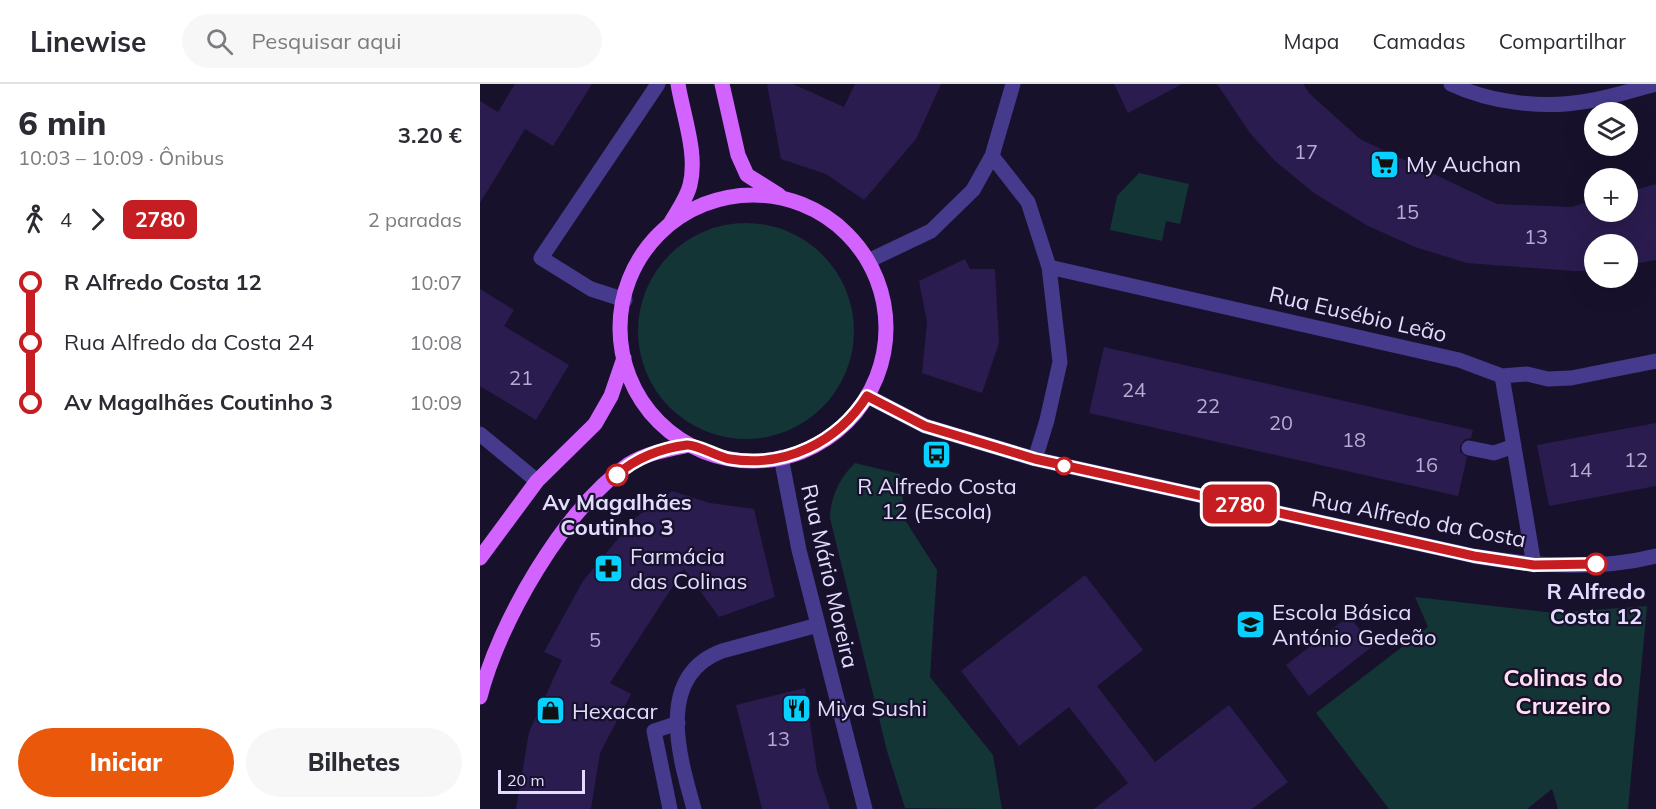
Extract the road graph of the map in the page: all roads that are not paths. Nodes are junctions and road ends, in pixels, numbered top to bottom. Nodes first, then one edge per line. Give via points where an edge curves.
1 (658, 84) edge
2 (678, 84) edge
3 (722, 84) edge
4 (1013, 84) edge
5 (1451, 84) edge
6 (1656, 84) edge
7 (992, 156) junction
8 (781, 197) junction
9 (669, 225) junction
10 (868, 261) junction
11 (1049, 267) junction
12 (625, 300) junction
13 (624, 357) junction
14 (1656, 361) edge
15 (1502, 376) junction
16 (867, 396) junction
17 (480, 434) edge
18 (689, 445) junction
19 (1514, 446) junction
20 (1469, 448) dead end
21 (782, 457) junction
22 (1035, 459) junction
23 (537, 481) junction
24 (1656, 556) edge
25 (480, 558) edge
26 (1534, 565) junction
27 (818, 625) junction
28 (480, 697) edge
29 (678, 723) junction
30 (670, 809) edge
31 (694, 809) edge
32 (866, 809) edge

1 - 12 street via 541,258 591,289
2 - 9 main road via 692,162 691,184
3 - 8 main road via 738,155 747,175
4 - 7 street
5 - 6 street via 1488,96 1544,104 1587,102
7 - 10 street via 973,190 931,231
7 - 11 street via 1028,202
8 - 9 main road via 724,197 700,205
8 - 10 main road via 812,207 838,225
9 - 12 main road via 644,252 627,285
10 - 16 main road via 878,281 886,315 885,350
11 - 15 street, Rua Eusébio Leão via 1459,360
11 - 22 street via 1060,362
12 - 13 main road via 621,321
13 - 18 main road via 630,383 648,415
13 - 23 main road via 611,396 595,424
14 - 15 street, Rua Eusébio Leão via 1571,378
15 - 19 street
16 - 21 main road via 831,436 800,453
16 - 22 street, Rua Alfredo da Costa via 925,426
17 - 23 street
18 - 21 main road via 731,459
18 - 28 main road via 653,453 629,464 591,499 540,565 508,623
19 - 20 street via 1494,453
19 - 26 street
21 - 27 street, Rua Mário Moreira
22 - 26 street, Rua Alfredo da Costa via 1474,556
23 - 25 main road
24 - 26 street, Rua Alfredo da Costa via 1611,563
27 - 29 street via 708,657 685,680 679,696
27 - 32 street, Rua Mário Moreira
29 - 30 street via 654,731
29 - 31 street via 685,778

